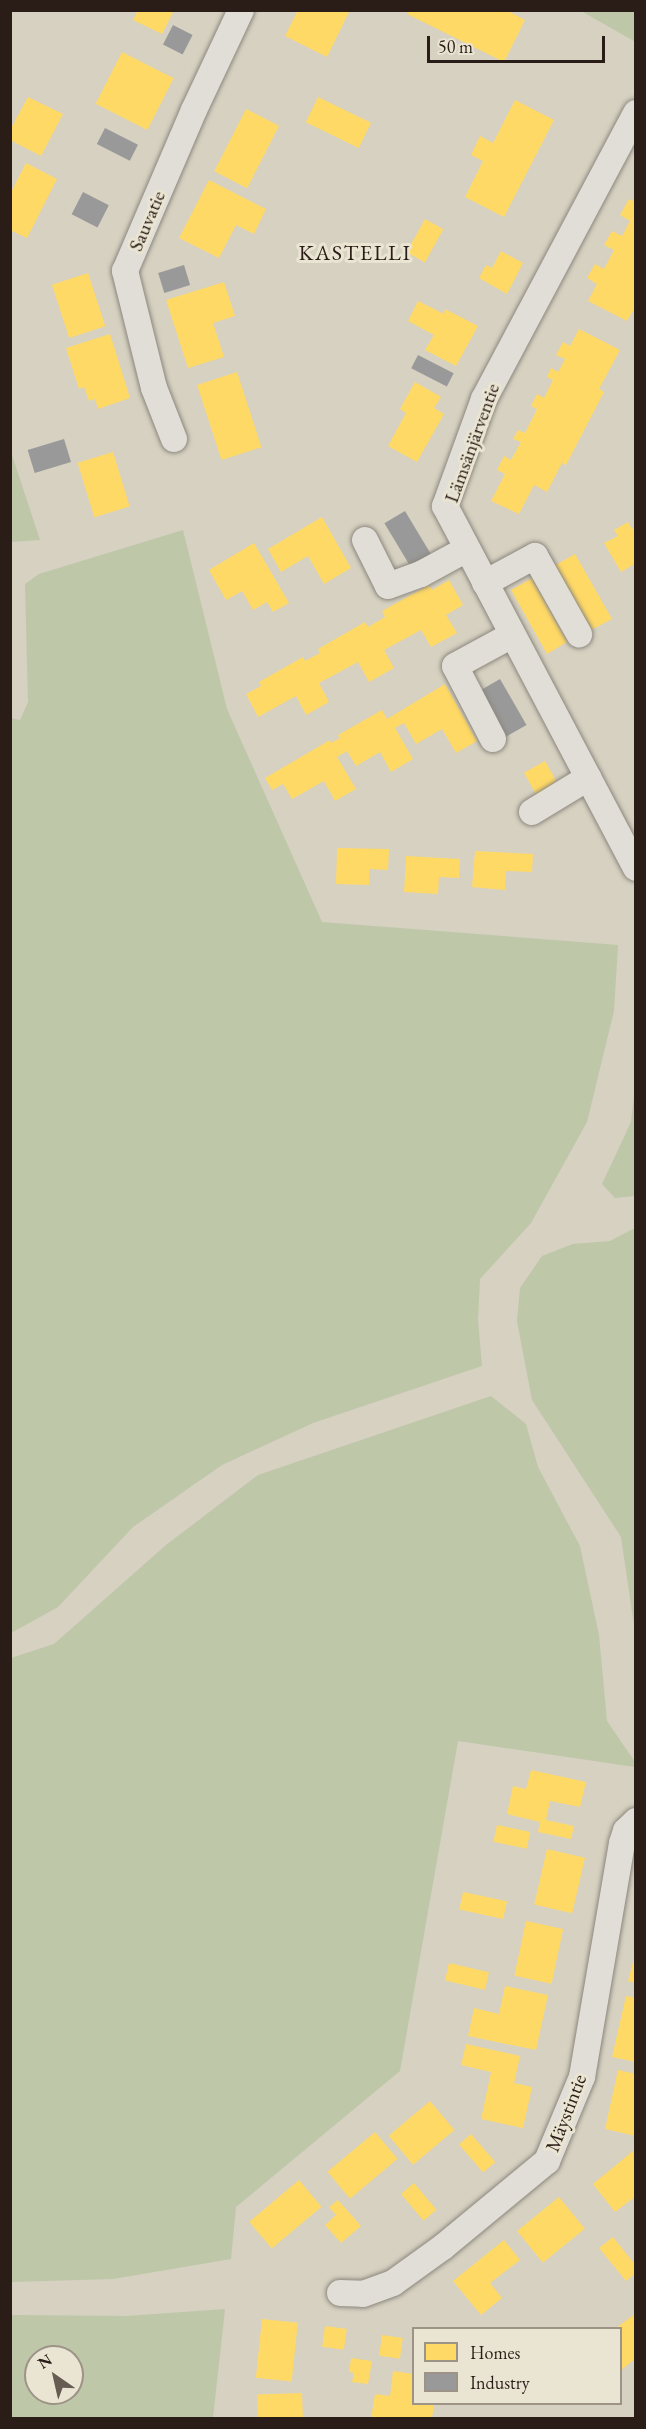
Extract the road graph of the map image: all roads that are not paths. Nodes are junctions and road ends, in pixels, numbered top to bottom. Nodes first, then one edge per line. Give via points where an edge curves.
1 (241, 10) edge
2 (636, 113) edge
3 (174, 439) dead end
4 (365, 540) dead end
5 (467, 549) junction
6 (485, 583) junction
7 (579, 634) dead end
8 (512, 635) junction
9 (493, 739) dead end
10 (588, 778) junction
11 (532, 812) dead end
12 (636, 868) edge
13 (636, 1821) edge
14 (340, 2293) dead end

1 - 3 street, Sauvatie via 125,271 154,388
2 - 5 street, Lämsänjärventie via 484,399 445,506
4 - 5 street via 387,586 421,574
5 - 6 street, Lämsänjärventie
6 - 7 street via 535,556
6 - 8 street, Lämsänjärventie
8 - 9 street via 455,666
8 - 10 street, Lämsänjärventie
10 - 11 street
10 - 12 street, Lämsänjärventie
13 - 14 street, Mäystintie via 626,1831 622,1843 582,2077 547,2162 393,2283 363,2294

